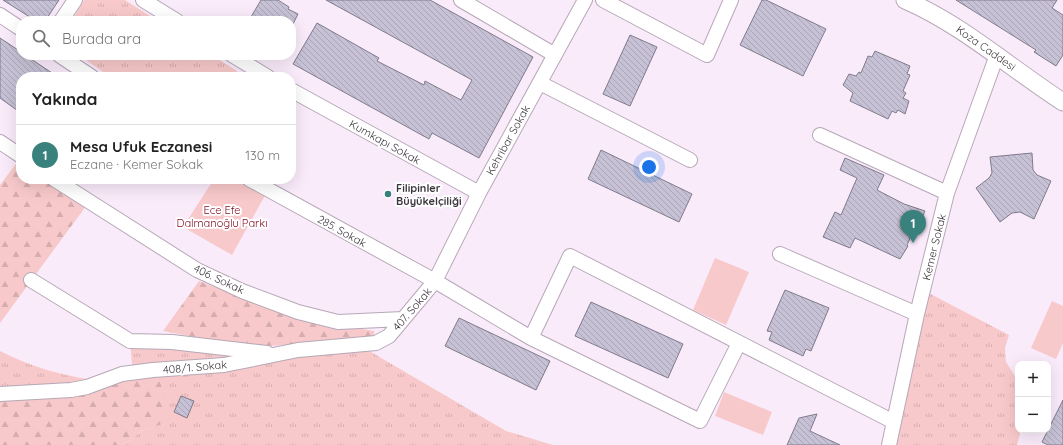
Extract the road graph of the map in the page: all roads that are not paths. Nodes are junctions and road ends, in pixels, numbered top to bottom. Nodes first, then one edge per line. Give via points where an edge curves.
1 (75, 0) edge
2 (143, 0) edge
3 (461, 0) edge
4 (584, 0) edge
5 (603, 0) edge
6 (731, 0) edge
7 (905, 0) edge
8 (0, 15) edge
9 (64, 16) edge
10 (169, 16) edge
11 (16, 26) edge
12 (555, 55) junction
13 (997, 55) junction
14 (66, 60) edge
15 (240, 60) edge
16 (84, 72) edge
17 (260, 72) edge
18 (540, 83) junction
19 (296, 93) edge
20 (1063, 102) edge
21 (820, 135) dead end
22 (0, 142) edge
23 (16, 153) edge
24 (690, 160) dead end
25 (62, 184) edge
26 (258, 184) edge
27 (479, 193) junction
28 (947, 193) junction
29 (780, 254) dead end
30 (31, 280) dead end
31 (435, 281) junction
32 (917, 314) junction
33 (403, 318) junction
34 (389, 336) joint
35 (531, 338) junction
36 (739, 343) junction
37 (275, 355) junction
38 (0, 394) edge
39 (894, 422) junction
40 (889, 445) edge

1 - 9 street
2 - 10 street
3 - 12 street
4 - 12 street, Kehribar Sokak
5 - 6 street via 707,55
7 - 13 street, Koza Caddesi via 924,8
8 - 11 street
12 - 18 street, Kehribar Sokak
13 - 20 street, Koza Caddesi
13 - 28 street, Kemer Sokak
14 - 16 street
15 - 17 street
18 - 24 street
18 - 27 street, Kehribar Sokak
19 - 27 street, Kumkapı Sokak
21 - 28 street
22 - 23 street
25 - 33 street, 406. Sokak via 196,270 242,291 298,312 333,321 353,323
26 - 31 street, 285. Sokak
27 - 31 street, Kehribar Sokak
28 - 32 street, Kemer Sokak
29 - 32 street
30 - 37 street via 130,341 172,342
31 - 33 street, 407. Sokak
31 - 35 street, 285. Sokak
32 - 39 street, Kemer Sokak
33 - 34 street, 407. Sokak
34 - 37 street, 408/1. Sokak via 376,343 313,348
35 - 36 street, 285. Sokak via 700,420
35 - 36 street via 570,256
36 - 39 street
37 - 38 street, 408/1. Sokak via 224,365 122,374 71,390
39 - 40 street, Kemer Sokak

